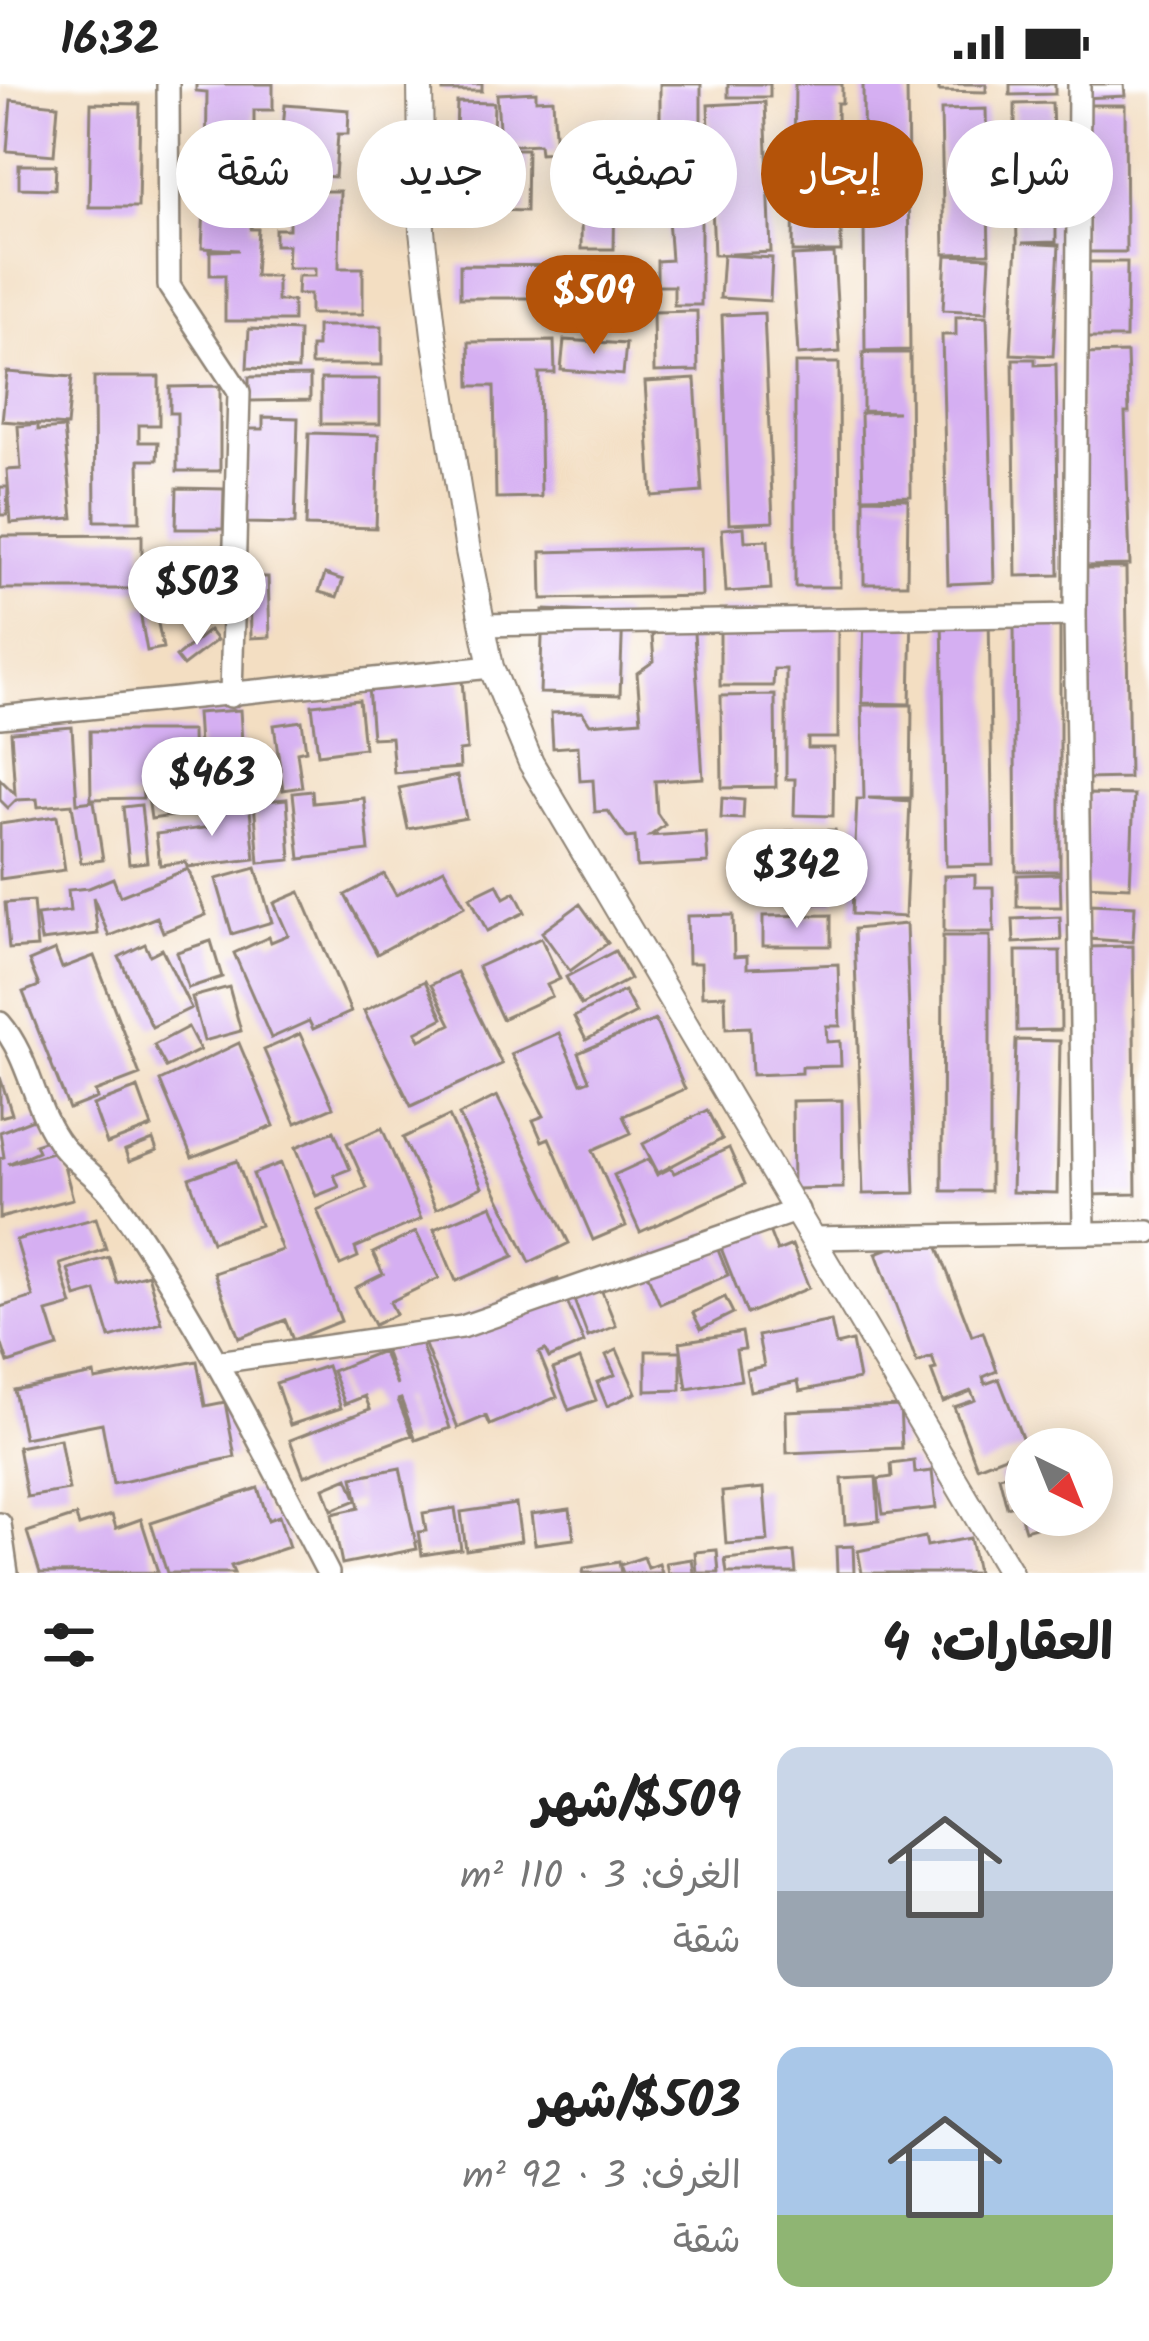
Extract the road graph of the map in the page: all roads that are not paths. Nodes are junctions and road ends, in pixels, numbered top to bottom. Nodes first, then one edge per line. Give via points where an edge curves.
1 (168, 84) edge
2 (420, 84) edge
3 (1079, 84) edge
4 (1075, 615) junction
5 (483, 626) junction
6 (491, 667) junction
7 (231, 696) junction
8 (0, 717) edge
9 (0, 1024) edge
10 (798, 1210) junction
11 (1084, 1232) junction
12 (1149, 1232) edge
13 (814, 1238) junction
14 (218, 1362) junction
15 (0, 1524) edge
16 (7, 1573) edge
17 (328, 1573) edge
18 (1010, 1573) edge

1 - 7 street via 169,286 239,392
2 - 5 street via 422,231 434,335
3 - 4 street
4 - 5 street
4 - 11 street
5 - 6 street
6 - 7 street
6 - 10 street via 531,763
7 - 8 street
9 - 14 street via 54,1133 111,1193
10 - 13 street
10 - 14 street via 462,1327
11 - 12 street
11 - 13 street
13 - 18 street
14 - 17 street
15 - 16 street

